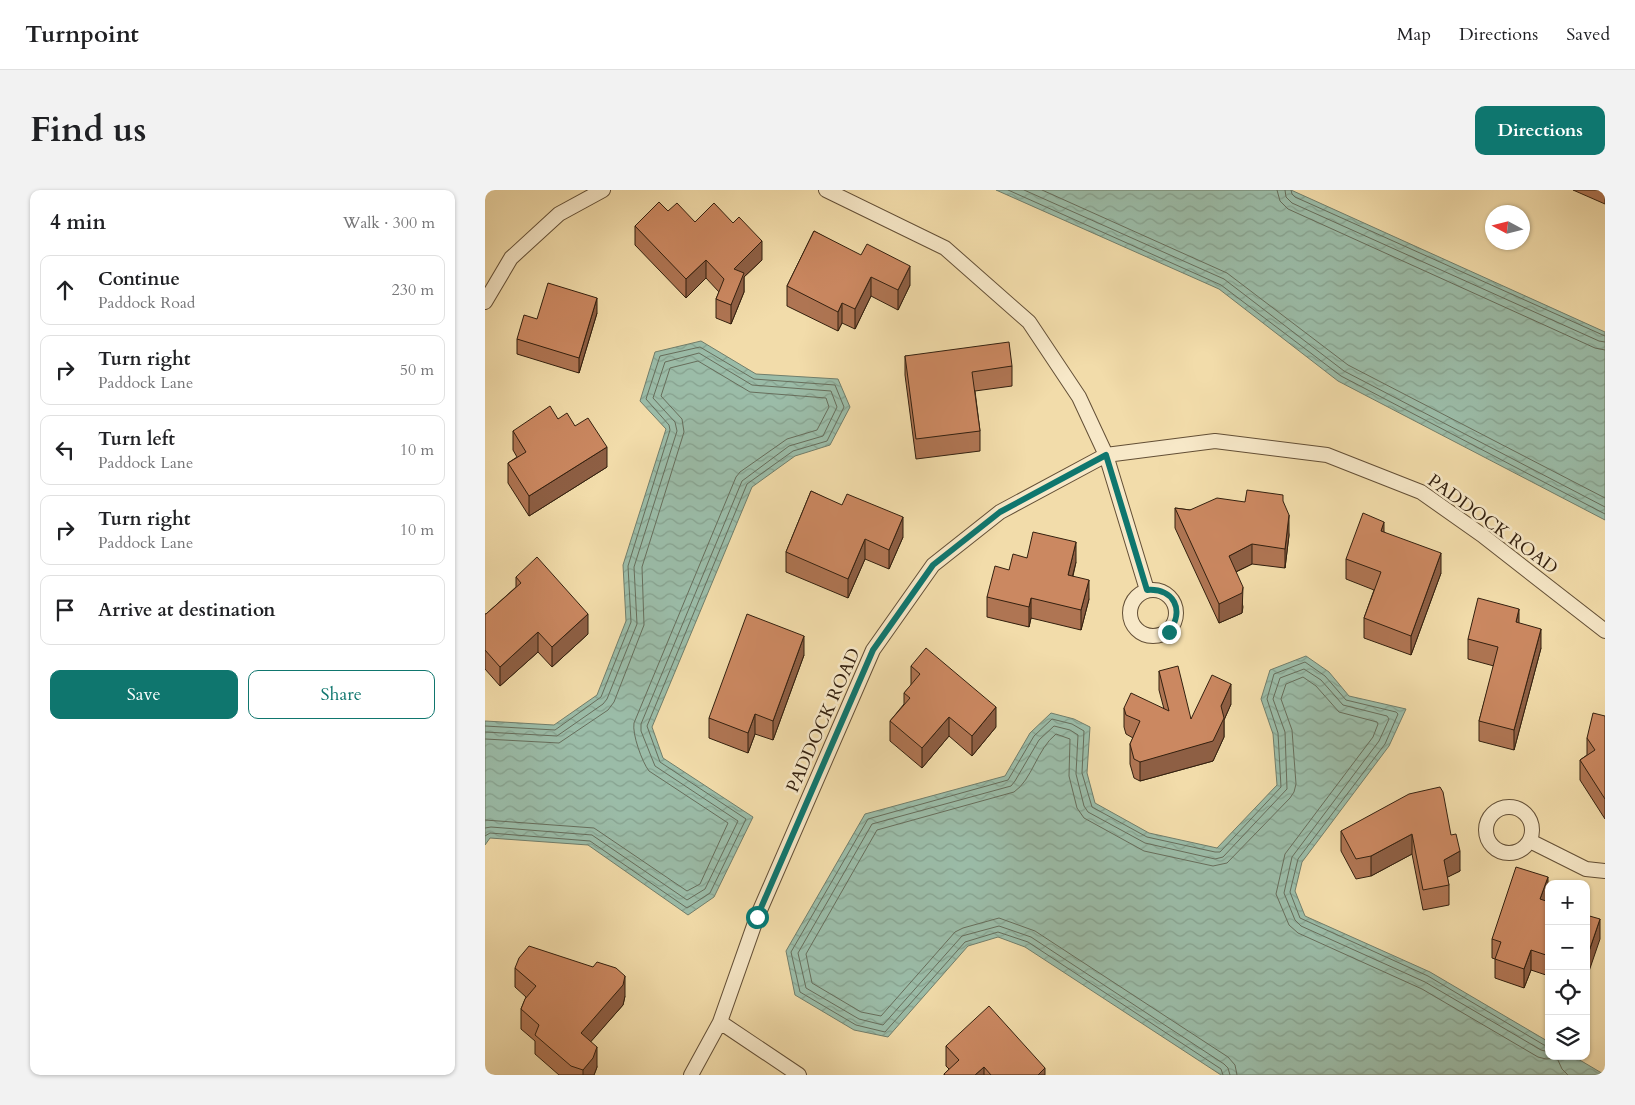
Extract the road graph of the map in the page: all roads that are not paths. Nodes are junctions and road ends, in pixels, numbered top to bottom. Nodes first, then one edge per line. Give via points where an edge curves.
1 (603, 190) edge
2 (826, 190) edge
3 (485, 302) edge
4 (1106, 455) junction
5 (1147, 590) dead end
6 (1605, 631) edge
7 (1530, 841) dead end
8 (1605, 871) edge
9 (719, 1022) junction
10 (691, 1075) edge
11 (799, 1075) edge

1 - 3 street via 559,214 511,258
2 - 4 street via 945,248 1029,322 1079,397
4 - 5 street
4 - 6 street, PADDOCK ROAD via 1215,441 1327,454 1421,492
4 - 9 street, PADDOCK ROAD via 1000,512 933,565 873,650 757,917
7 - 8 street via 1586,869
9 - 10 street, PADDOCK ROAD
9 - 11 street

